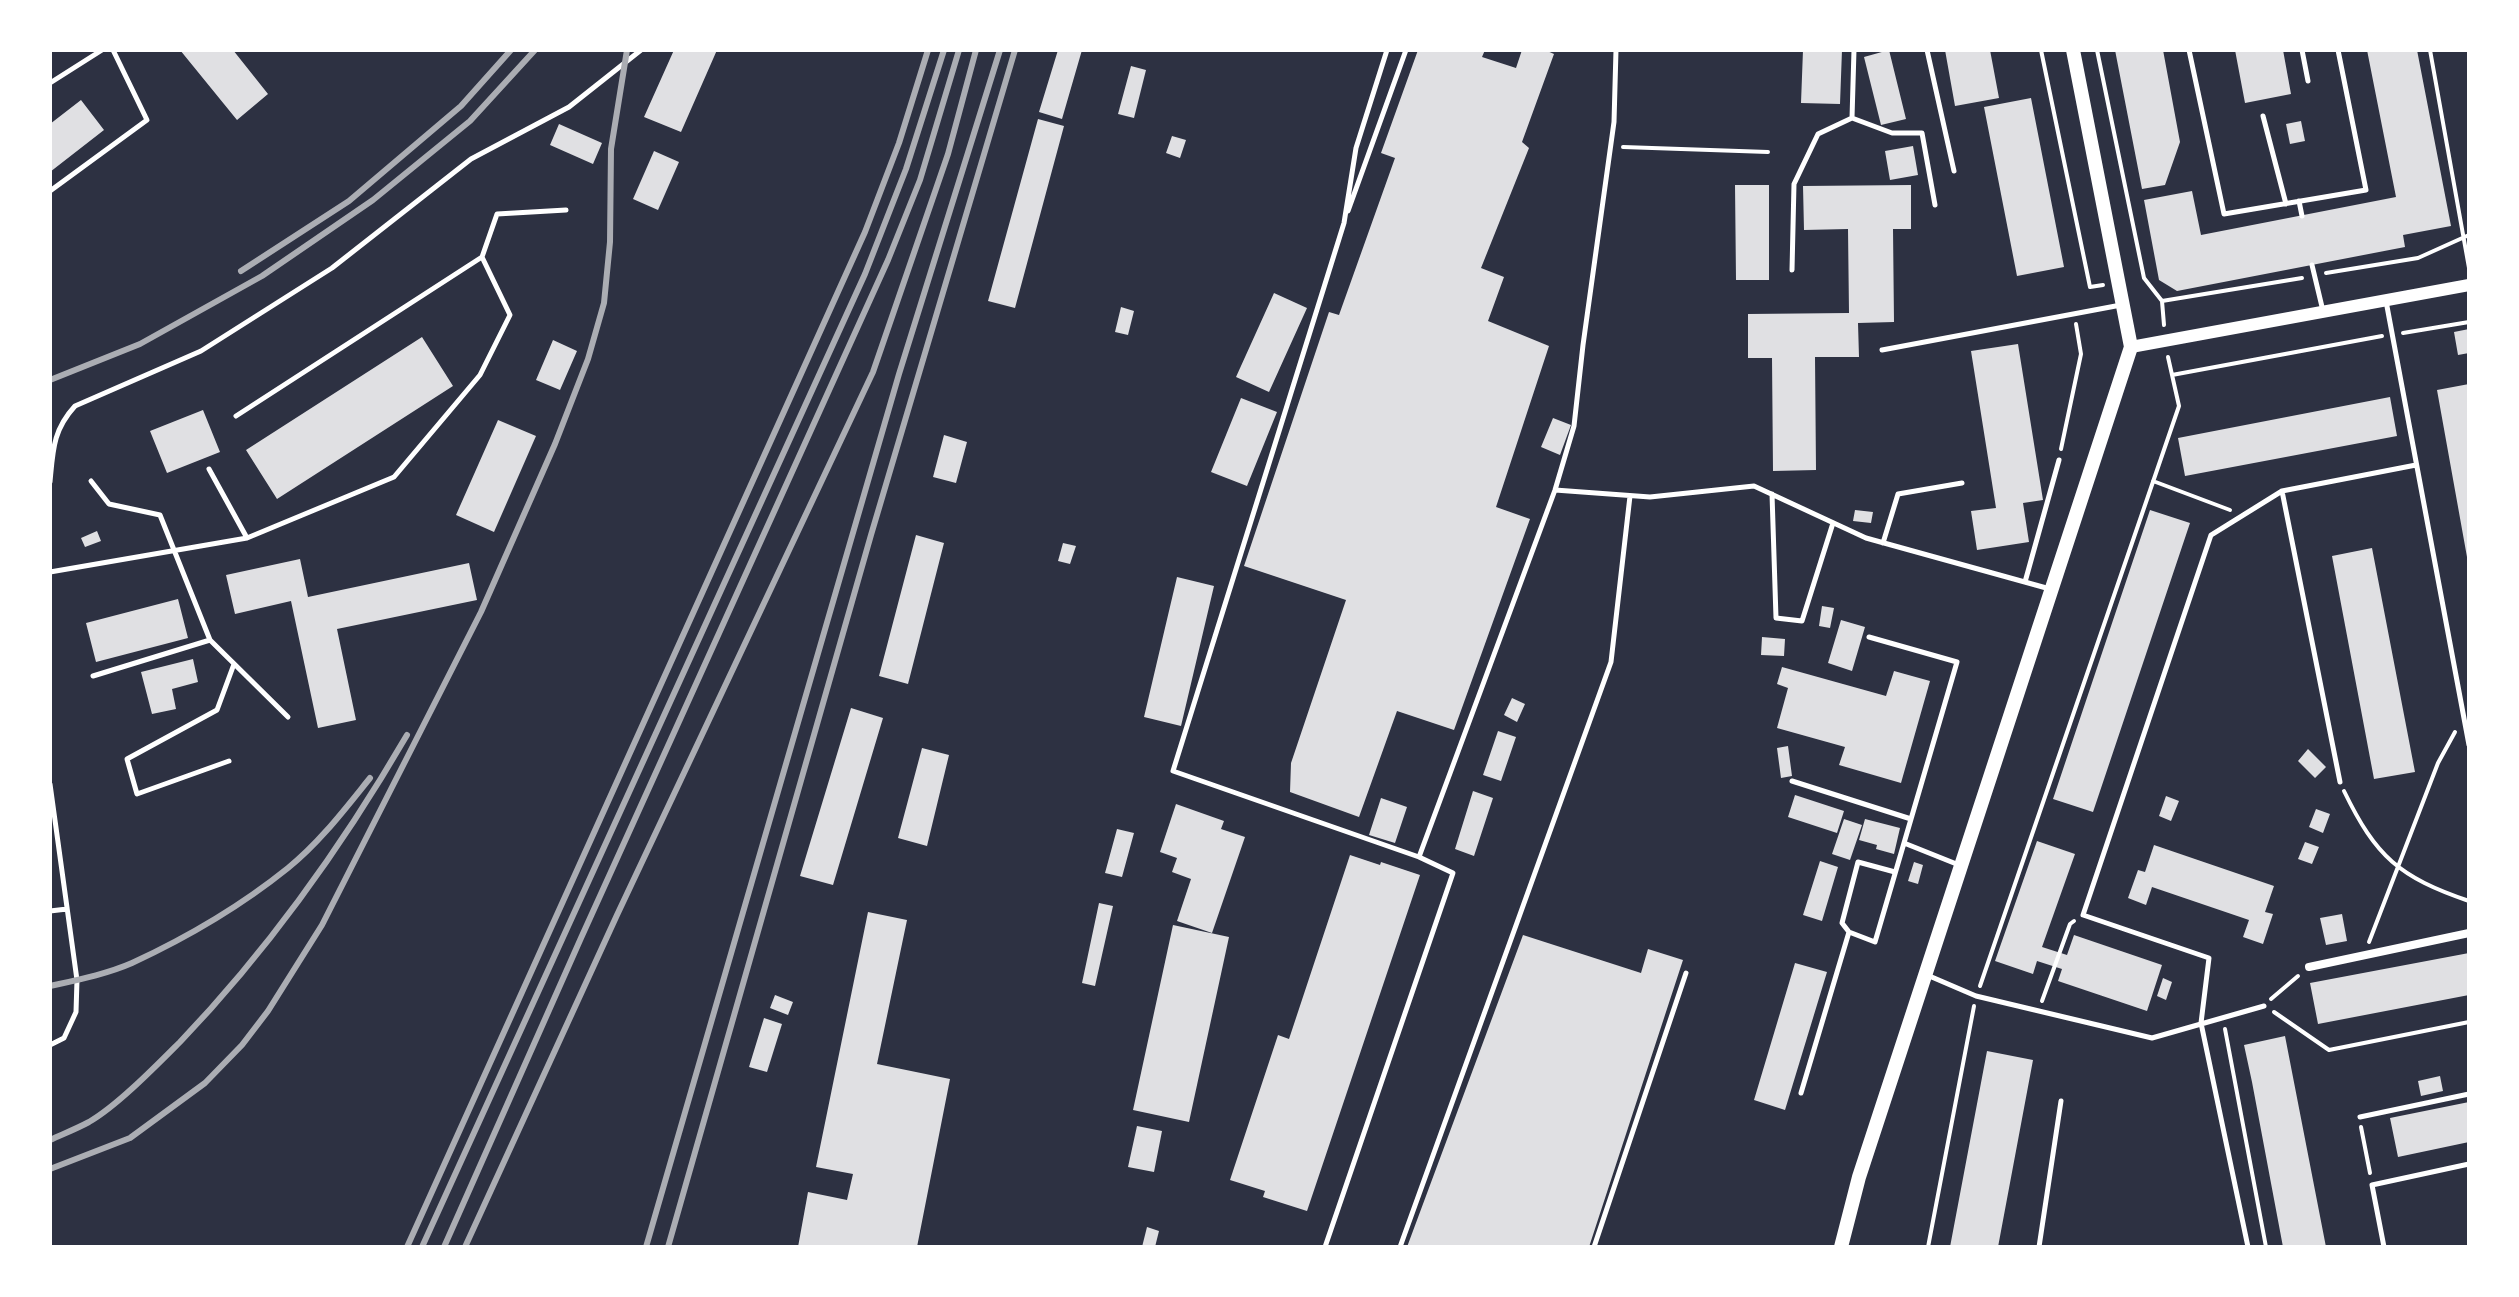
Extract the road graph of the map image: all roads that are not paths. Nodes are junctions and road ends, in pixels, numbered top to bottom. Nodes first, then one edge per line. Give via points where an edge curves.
1 (102, 50) edge
2 (113, 50) edge
3 (641, 50) edge
4 (1387, 50) edge
5 (1406, 50) edge
6 (1616, 50) edge
7 (1854, 50) edge
8 (1927, 50) edge
9 (2073, 50) edge
10 (2189, 50) edge
11 (2302, 50) edge
12 (2338, 50) edge
13 (2308, 81) dead end
14 (50, 83) edge
15 (2263, 116) dead end
16 (1852, 118) junction
17 (1954, 171) dead end
18 (50, 191) edge
19 (2299, 201) junction
20 (2286, 204) junction
21 (1935, 205) dead end
22 (566, 210) dead end
23 (2302, 216) dead end
24 (1344, 223) junction
25 (482, 257) junction
26 (2312, 265) dead end
27 (1792, 270) dead end
28 (2469, 285) edge
29 (2386, 300) junction
30 (2123, 305) junction
31 (2323, 312) junction
32 (2131, 347) junction
33 (1882, 350) dead end
34 (236, 416) dead end
35 (2059, 460) road end
36 (2416, 465) junction
37 (209, 469) dead end
38 (91, 481) dead end
39 (50, 482) edge
40 (1962, 483) dead end
41 (1555, 490) junction
42 (2282, 491) junction
43 (1772, 494) junction
44 (1630, 496) junction
45 (1833, 523) junction
46 (247, 538) junction
47 (1883, 543) junction
48 (173, 551) junction
49 (50, 572) edge
50 (2025, 582) junction
51 (2051, 589) junction
52 (1869, 637) dead end
53 (210, 640) junction
54 (234, 664) junction
55 (93, 676) dead end
56 (288, 717) dead end
57 (2469, 745) edge
58 (229, 761) dead end
59 (1792, 781) dead end
60 (2340, 782) road end
61 (50, 784) edge
62 (1911, 819) junction
63 (1904, 843) junction
64 (1419, 857) junction
65 (1961, 866) junction
66 (1895, 872) junction
67 (67, 909) junction
68 (50, 911) edge
69 (1849, 932) junction
70 (2469, 933) edge
71 (2309, 967) road end
72 (1686, 973) dead end
73 (1926, 975) junction
74 (2264, 1006) road end
75 (2201, 1023) junction
76 (50, 1045) edge
77 (1801, 1093) dead end
78 (2469, 1094) edge
79 (2061, 1101) dead end
80 (2360, 1117) road end
81 (2469, 1164) edge
82 (1325, 1247) edge
83 (1400, 1247) edge
84 (1594, 1247) edge
85 (1841, 1247) edge
86 (2039, 1247) edge
87 (2248, 1247) edge
88 (2384, 1247) edge

1 - 14 lane
2 - 18 lane via 147,120
3 - 39 lane via 569,107 471,159 332,268 201,351 75,406 62,420 54,442
4 - 24 lane via 1356,148
5 - 24 lane
6 - 41 lane via 1614,122 1574,426
7 - 16 lane
8 - 17 lane
9 - 30 main road
10 - 20 lane via 2224,214
11 - 13 lane
12 - 19 lane via 2366,190
15 - 20 lane
16 - 21 lane via 1892,133 1922,133
16 - 27 lane via 1818,134 1794,184
19 - 20 lane
19 - 23 lane
22 - 25 lane via 497,214
24 - 64 lane via 1173,771
25 - 34 lane
25 - 46 lane via 510,315 480,375 394,477
26 - 31 lane
28 - 29 street
29 - 31 street
29 - 36 lane
30 - 32 main road
30 - 33 lane
31 - 32 street
32 - 51 main road
35 - 50 lane
36 - 42 lane
36 - 57 lane
37 - 46 lane
38 - 48 lane via 109,504 160,515
40 - 47 lane via 1898,494
41 - 44 lane
41 - 64 lane
42 - 60 lane
42 - 75 lane via 2211,535 2083,915 2209,958
43 - 44 lane via 1754,486
43 - 45 lane
43 - 45 lane via 1776,618 1802,621
44 - 83 lane via 1611,662
45 - 47 lane
46 - 48 lane
47 - 50 lane
48 - 49 lane
48 - 53 lane
50 - 51 lane
51 - 65 main road
52 - 62 lane via 1957,662
53 - 54 lane
53 - 55 lane
54 - 56 lane
54 - 58 lane via 217,710 127,759 137,794
59 - 62 lane
61 - 67 lane
62 - 63 lane
63 - 65 lane
63 - 66 lane
64 - 82 lane via 1453,873
65 - 73 main road
66 - 69 lane via 1875,942
66 - 69 lane via 1858,862 1842,923
67 - 68 lane
67 - 76 lane via 76,1012 64,1038
69 - 77 lane
70 - 71 street
72 - 84 lane
73 - 75 lane via 1976,996 2152,1038
73 - 85 main road
74 - 75 lane
75 - 87 lane
78 - 80 lane
79 - 86 lane
81 - 88 lane via 2372,1185

